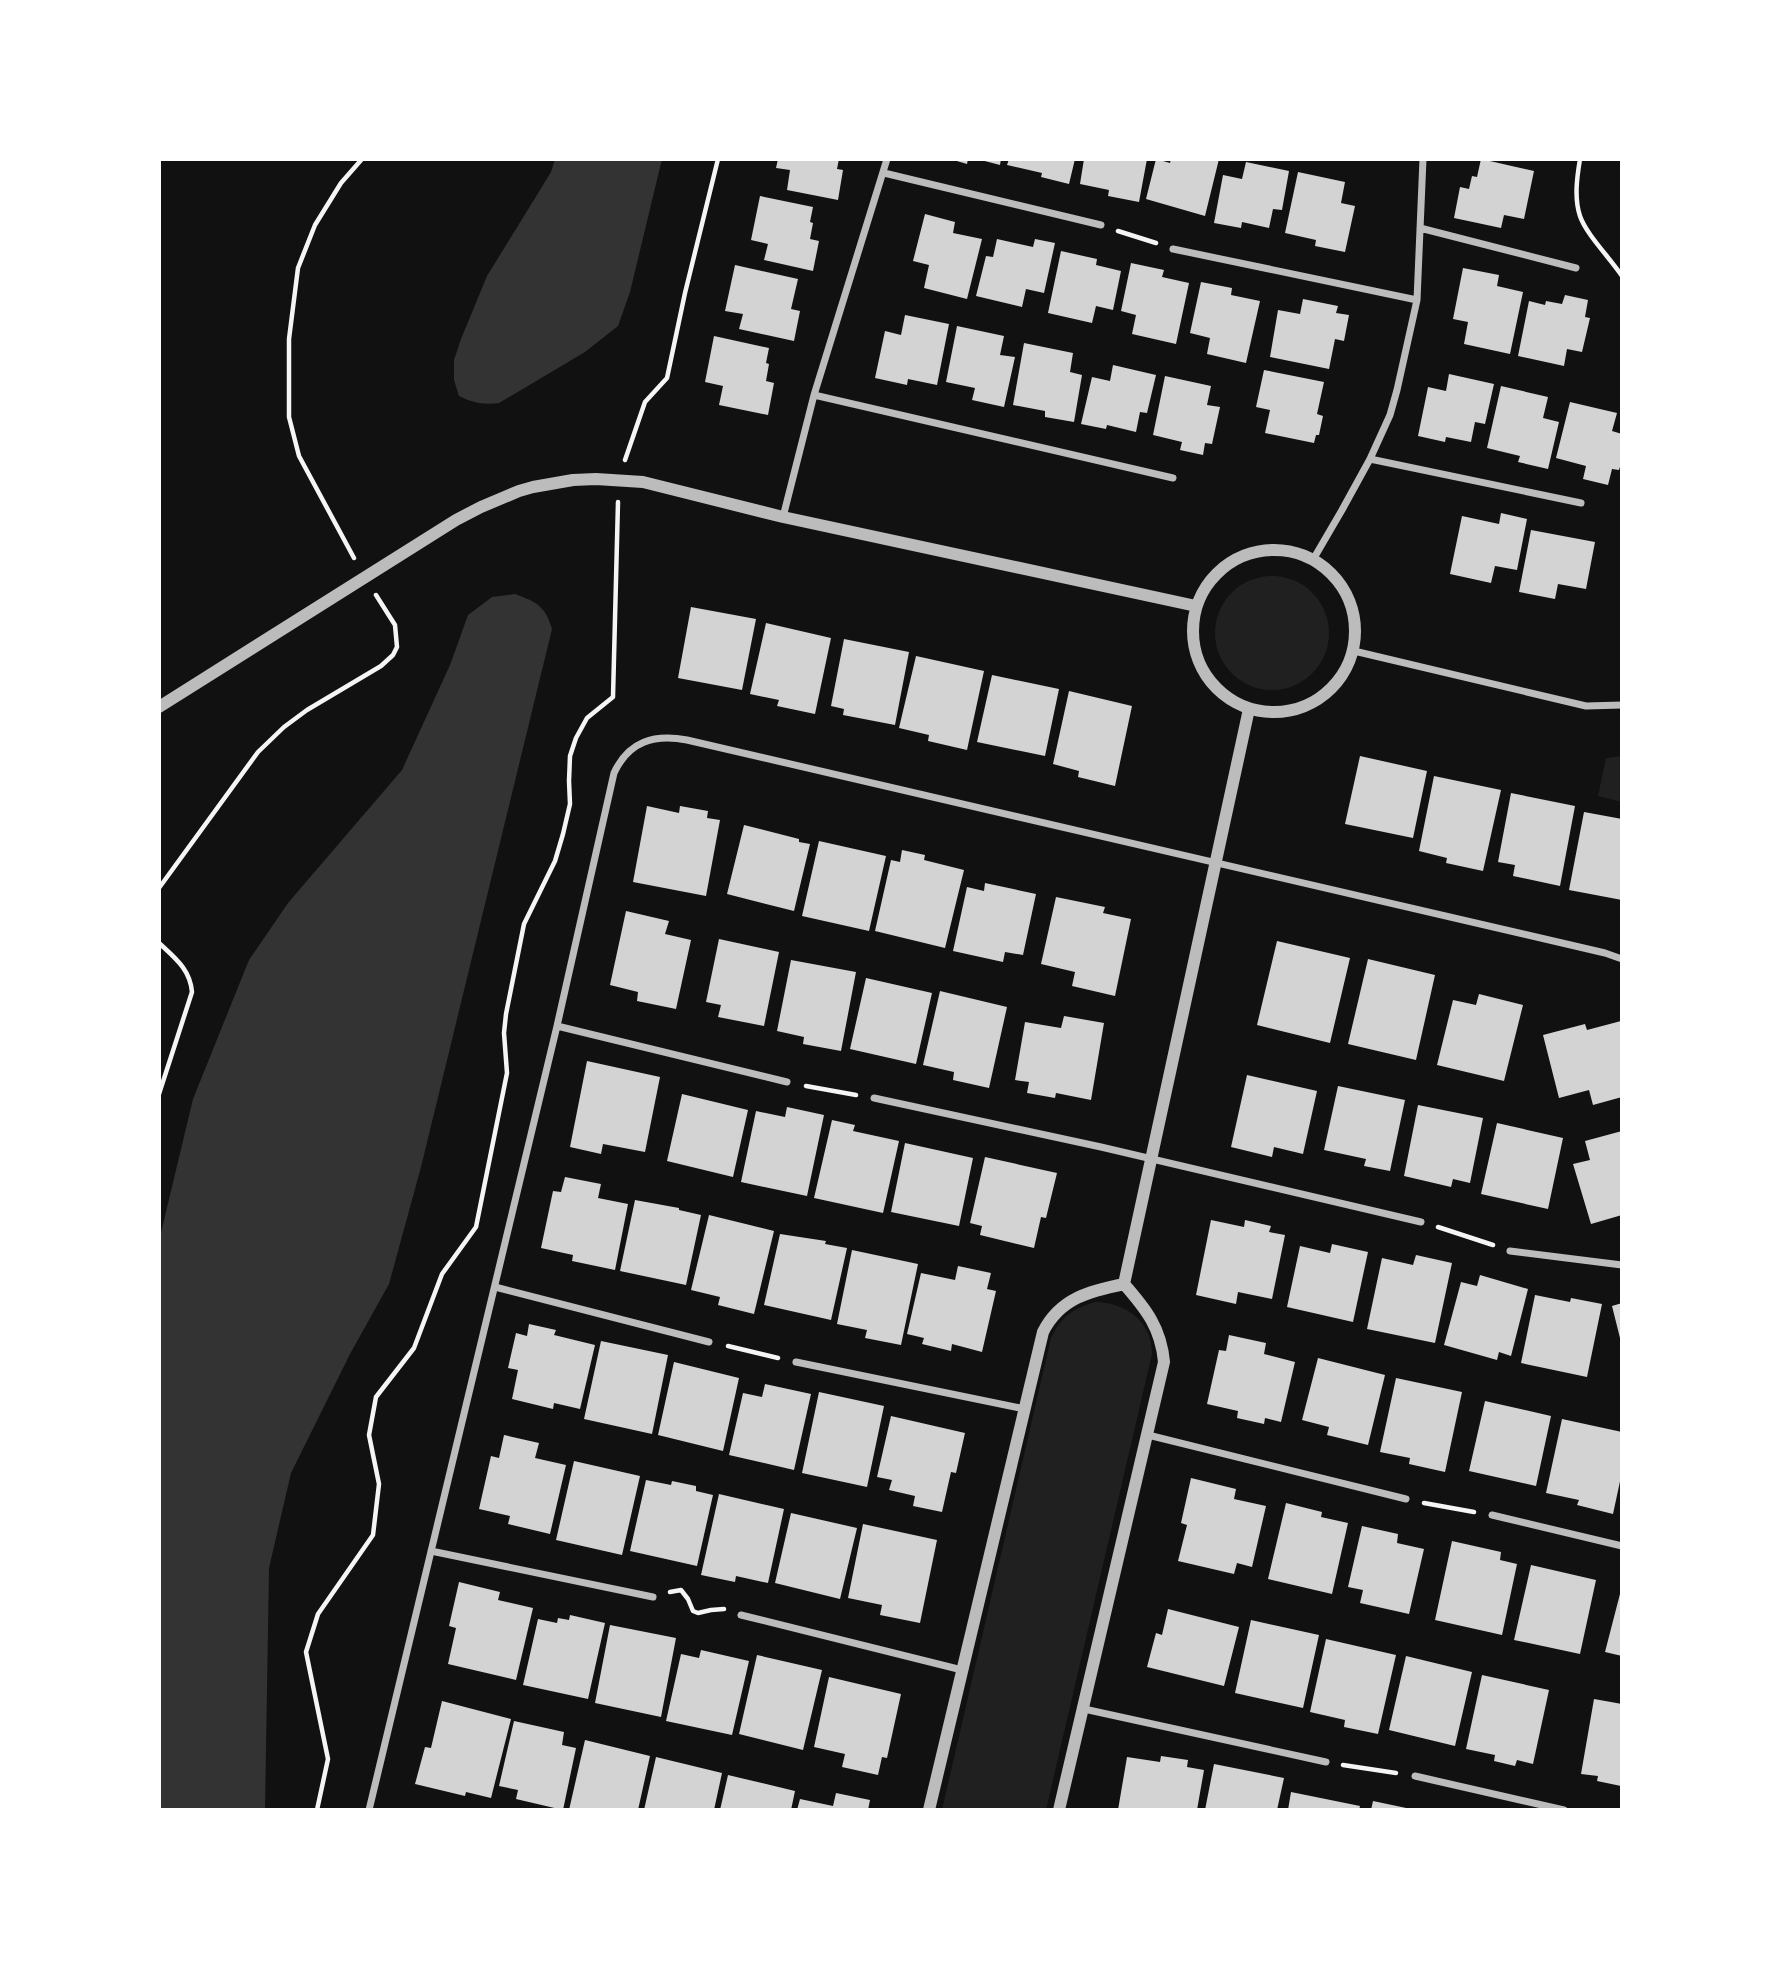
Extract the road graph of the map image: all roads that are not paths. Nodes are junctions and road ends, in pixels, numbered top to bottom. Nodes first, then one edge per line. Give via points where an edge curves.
1 (887, 159) edge
2 (1423, 159) edge
3 (884, 173) junction
4 (1101, 225) road end
5 (1420, 228) junction
6 (1173, 249) road end
7 (1576, 268) dead end
8 (1417, 300) junction
9 (814, 395) junction
10 (1370, 459) junction
11 (1173, 478) dead end
12 (1581, 503) dead end
13 (783, 517) junction
14 (1314, 558) junction
15 (1196, 606) junction
16 (1354, 651) junction
17 (1622, 705) edge
18 (159, 707) edge
19 (1249, 709) junction
20 (1215, 863) junction
21 (1622, 959) edge
22 (556, 1026) junction
23 (787, 1082) road end
24 (874, 1098) road end
25 (1150, 1159) junction
26 (1421, 1222) road end
27 (1510, 1251) road end
28 (1622, 1265) edge
29 (1124, 1284) junction
30 (495, 1287) junction
31 (709, 1342) road end
32 (796, 1362) road end
33 (1025, 1409) junction
34 (1148, 1435) junction
35 (1406, 1499) road end
36 (1492, 1515) road end
37 (1622, 1546) edge
38 (431, 1551) junction
39 (653, 1597) road end
40 (741, 1615) road end
41 (962, 1670) junction
42 (1084, 1709) junction
43 (1326, 1762) road end
44 (1415, 1776) road end
45 (372, 1809) edge
46 (929, 1810) edge
47 (1059, 1810) edge
48 (1564, 1810) edge

1 - 3 street
2 - 5 street
3 - 4 street
3 - 9 street
5 - 7 street
5 - 8 street
6 - 8 street
8 - 10 street via 1390,415
9 - 11 street
9 - 13 street
10 - 12 street
10 - 14 street
13 - 15 street
13 - 18 street via 619,479 573,480 519,491 481,507
14 - 15 street via 1277,550 1251,553 1227,564
14 - 16 street via 1346,593 1355,621
15 - 19 street via 1197,657 1208,679 1226,697
16 - 17 street via 1586,706
16 - 19 street via 1343,675 1325,695 1302,708 1275,713
19 - 20 street
20 - 21 street
20 - 22 street via 687,740 651,739 622,757 614,773
20 - 25 street
22 - 23 street
22 - 30 street
24 - 25 street
25 - 26 street
25 - 29 street
27 - 28 street
29 - 33 street via 1093,1291 1050,1318
29 - 34 street via 1145,1308 1163,1351
30 - 31 street
30 - 38 street
32 - 33 street
33 - 41 street
34 - 35 street
34 - 42 street
36 - 37 street
38 - 39 street
38 - 45 street
40 - 41 street
41 - 46 street
42 - 43 street
42 - 47 street
44 - 48 street

